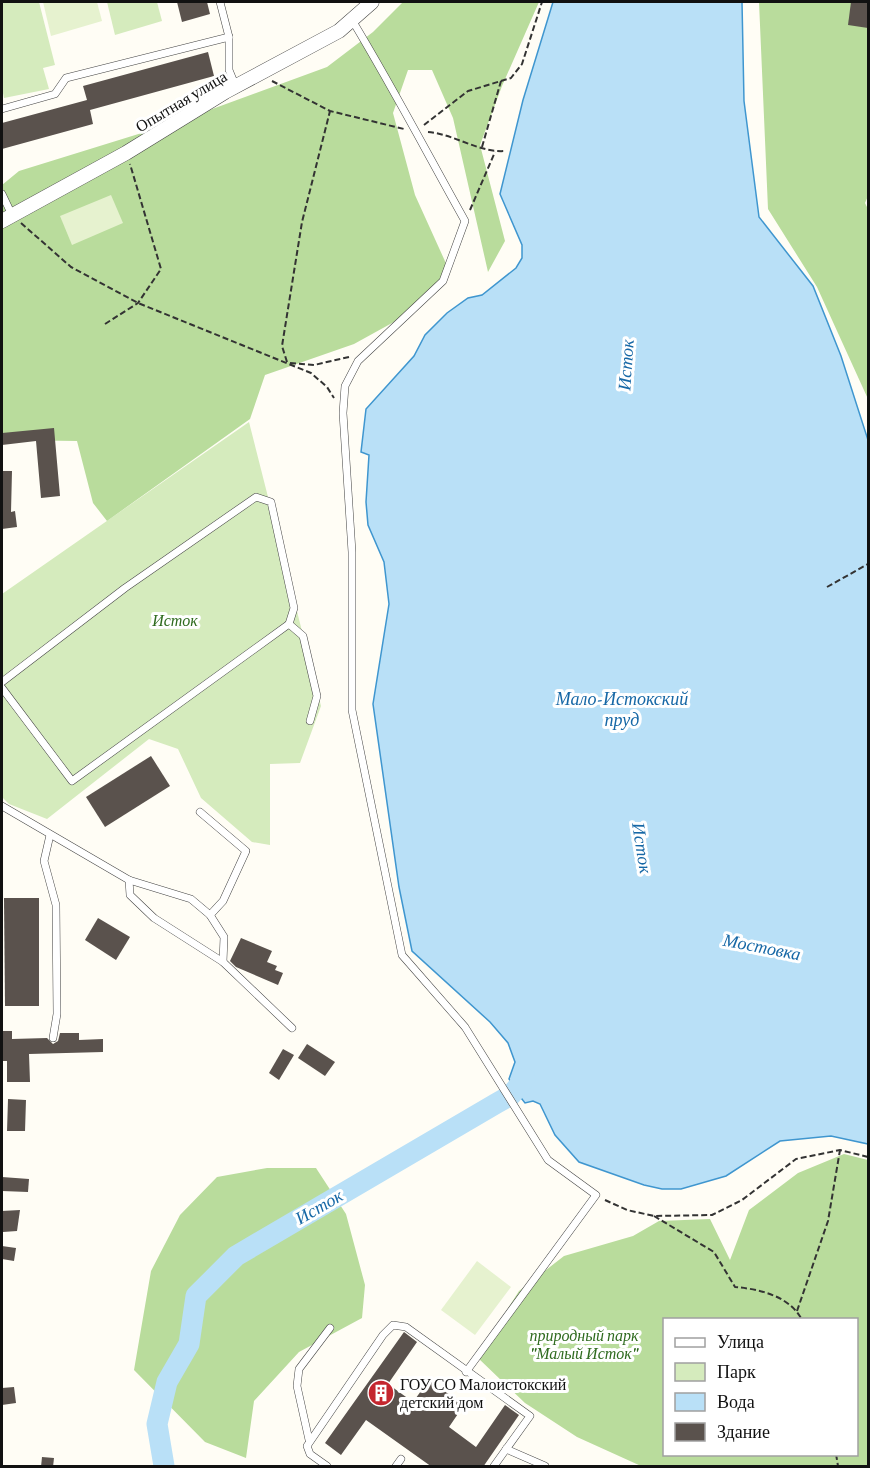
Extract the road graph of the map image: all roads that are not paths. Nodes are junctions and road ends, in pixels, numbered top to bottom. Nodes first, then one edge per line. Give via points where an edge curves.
1 (220, 2) edge
2 (372, 2) edge
3 (352, 20) junction
4 (229, 37) junction
5 (236, 87) junction
6 (2, 109) edge
7 (2, 194) edge
8 (7, 218) edge
9 (289, 624) junction
10 (2, 682) edge
11 (2, 688) edge
12 (310, 721) dead end
13 (2, 806) edge
14 (200, 812) dead end
15 (50, 835) junction
16 (129, 880) junction
17 (210, 915) junction
18 (223, 962) junction
19 (292, 1028) dead end
20 (53, 1038) dead end
21 (330, 1328) dead end
22 (466, 1372) junction
23 (309, 1440) junction
24 (506, 1449) junction
25 (402, 1459) dead end
26 (327, 1467) edge
27 (396, 1467) edge
28 (494, 1467) edge
29 (545, 1467) edge

1 - 4 lane
2 - 3 street, Опытная улица
3 - 5 street, Опытная улица via 339,31
3 - 22 lane via 465,221 443,281 358,361 345,386 343,413 352,552 352,710 402,955 465,1027 548,1160 596,1196
4 - 5 lane via 229,70
4 - 6 lane via 66,78 55,94
5 - 8 street, Опытная улица
7 - 8 lane
9 - 10 lane via 294,608 272,502 256,497 125,588
9 - 11 lane via 72,781
9 - 12 lane via 303,636 317,696
13 - 15 lane
14 - 17 lane via 246,851 223,901
15 - 16 lane
15 - 20 lane via 44,861 56,905 57,1014
16 - 17 lane via 191,899
16 - 18 lane via 130,895 154,918
17 - 18 lane via 224,937
18 - 19 lane
21 - 23 lane via 299,1369 297,1386
22 - 23 lane via 406,1327 393,1325
22 - 24 lane via 530,1416
23 - 26 lane via 310,1454
24 - 28 lane
24 - 29 lane
25 - 27 lane

